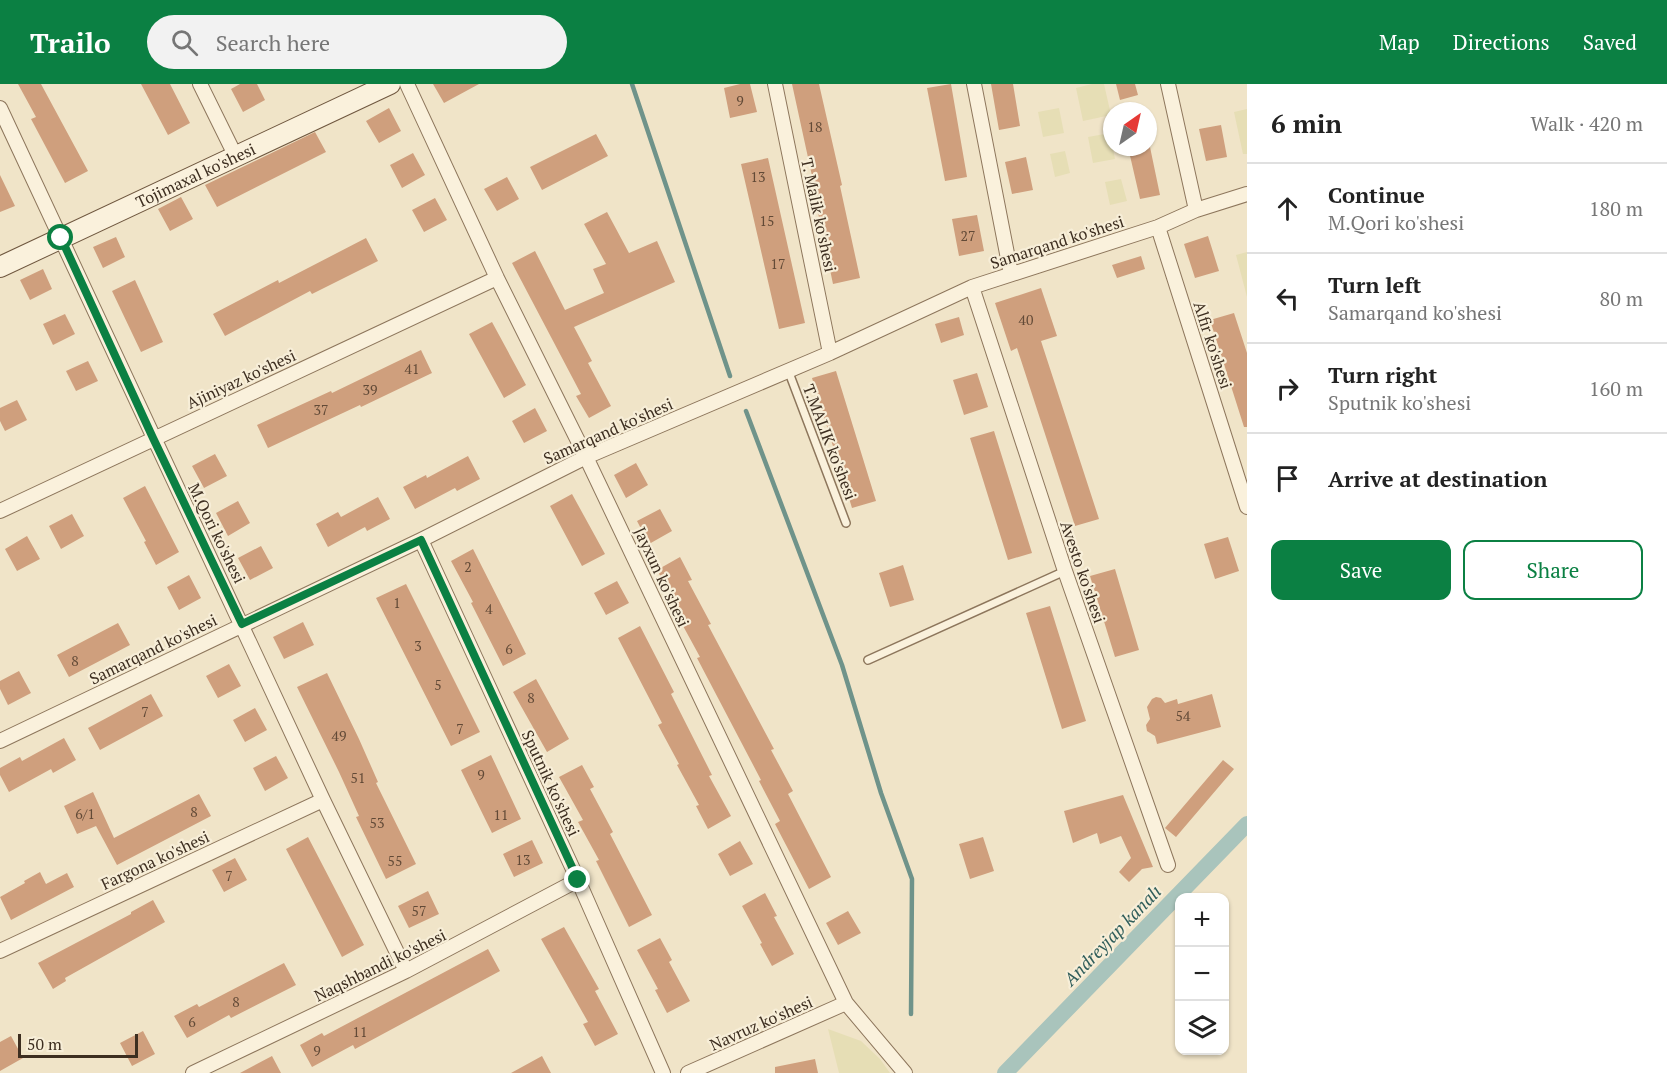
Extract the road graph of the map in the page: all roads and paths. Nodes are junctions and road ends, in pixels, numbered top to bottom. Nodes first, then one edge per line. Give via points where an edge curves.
1 (200, 84) edge
2 (390, 84) edge
3 (407, 84) edge
4 (775, 84) edge
5 (974, 84) edge
6 (1168, 84) edge
7 (0, 108) edge
8 (236, 158) junction
9 (1247, 194) edge
10 (1196, 210) junction
11 (1158, 227) junction
12 (61, 238) junction
13 (0, 267) edge
14 (1011, 274) junction
15 (497, 278) junction
16 (972, 287) junction
17 (830, 353) junction
18 (788, 370) junction
19 (153, 438) junction
20 (586, 457) junction
21 (1247, 507) edge
22 (0, 511) edge
23 (846, 523) dead end
24 (421, 540) junction
25 (1065, 571) junction
26 (242, 624) junction
27 (868, 660) dead end
28 (0, 741) edge
29 (323, 800) junction
30 (1167, 865) dead end
31 (578, 880) junction
32 (0, 951) edge
33 (406, 972) junction
34 (846, 1003) junction
35 (193, 1073) edge
36 (663, 1073) edge
37 (688, 1073) edge
38 (905, 1073) edge

1 - 8 street
2 - 8 street, Tojimaxal ko'shesi
3 - 15 street, Jayxun ko'shesi
4 - 17 street, T. Malik ko'shesi
5 - 14 street
6 - 10 street
7 - 12 street, M.Qori ko'shesi
8 - 12 street, Tojimaxal ko'shesi
9 - 10 street, Samarqand ko'shesi
10 - 11 street, Samarqand ko'shesi
11 - 14 street, Samarqand ko'shesi
11 - 21 street, Alfir ko'shesi
12 - 13 street, Tojimaxal ko'shesi
12 - 19 street, M.Qori ko'shesi
14 - 16 street, Samarqand ko'shesi
15 - 19 street, Ajiniyaz ko'shesi
15 - 20 street, Jayxun ko'shesi
16 - 17 street, Samarqand ko'shesi
16 - 25 street, Avesto ko'shesi
17 - 18 street, Samarqand ko'shesi
18 - 20 street, Samarqand ko'shesi
18 - 23 lane, T.MALIK ko'shesi
19 - 22 street, Ajiniyaz ko'shesi
19 - 26 street, M.Qori ko'shesi
20 - 24 street, Samarqand ko'shesi
20 - 34 street, Jayxun ko'shesi
24 - 26 street, Samarqand ko'shesi
24 - 31 street, Sputnik ko'shesi
25 - 27 lane
25 - 30 street, Avesto ko'shesi
26 - 28 street, Samarqand ko'shesi
26 - 29 street, M.Qori ko'shesi
29 - 32 street, Fargona ko'shesi
29 - 33 street, M.Qori ko'shesi
31 - 33 street, Naqshbandi ko'shesi
31 - 36 street, Sputnik ko'shesi
33 - 35 street, Naqshbandi ko'shesi
34 - 37 street, Navruz ko'shesi
34 - 38 street, Jayxun ko'shesi

